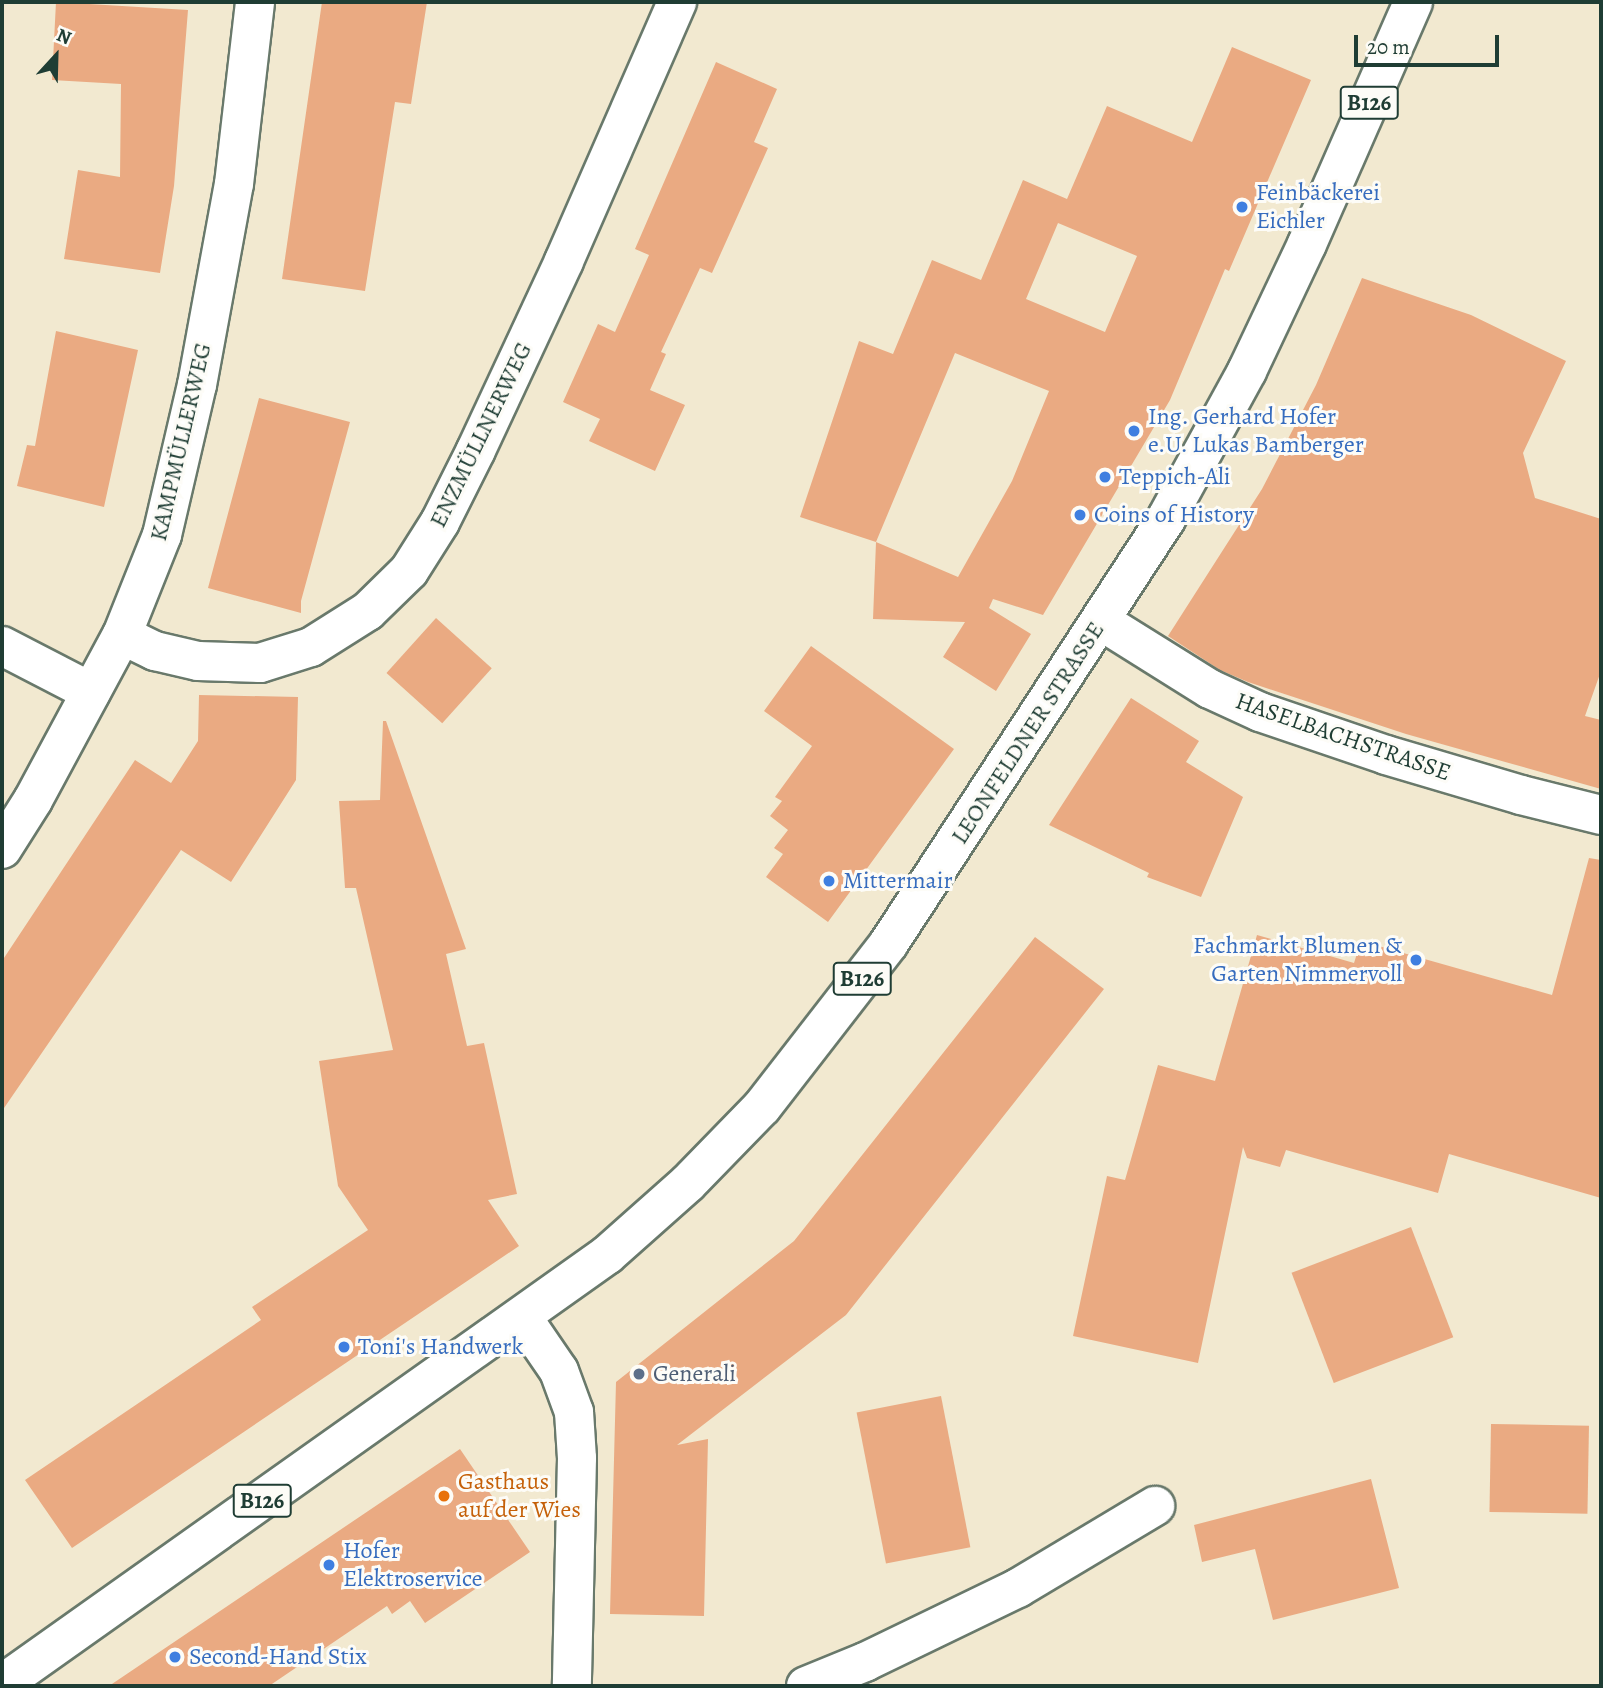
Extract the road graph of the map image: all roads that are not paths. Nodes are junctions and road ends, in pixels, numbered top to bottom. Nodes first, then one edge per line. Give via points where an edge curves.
1 (255, 2) edge
2 (677, 2) edge
3 (1413, 2) edge
4 (1101, 621) junction
5 (122, 635) junction
6 (2, 646) edge
7 (92, 692) junction
8 (1601, 815) edge
9 (2, 849) edge
10 (522, 1317) junction
11 (1155, 1506) dead end
12 (2, 1685) edge
13 (572, 1686) edge
14 (806, 1686) edge

1 - 5 street, KAMPMÜLLERWEG via 233,184 197,386 162,535
2 - 5 street, ENZMÜLLNERWEG via 488,425 440,522 409,571 369,611 311,648 260,663 198,661 155,650
3 - 4 street, LEONFELDNER STRASSE / B126 via 1247,371 1166,519
4 - 8 street, HASELBACHSTRASSE via 1210,689 1260,712 1386,755
4 - 10 street, LEONFELDNER STRASSE / B126 via 889,943 762,1107 688,1183 607,1255
5 - 7 street, KAMPMÜLLERWEG
6 - 7 street
7 - 9 street, KAMPMÜLLERWEG
10 - 12 street, LEONFELDNER STRASSE / B126
10 - 13 street via 559,1371 574,1412
11 - 14 street via 1018,1588

